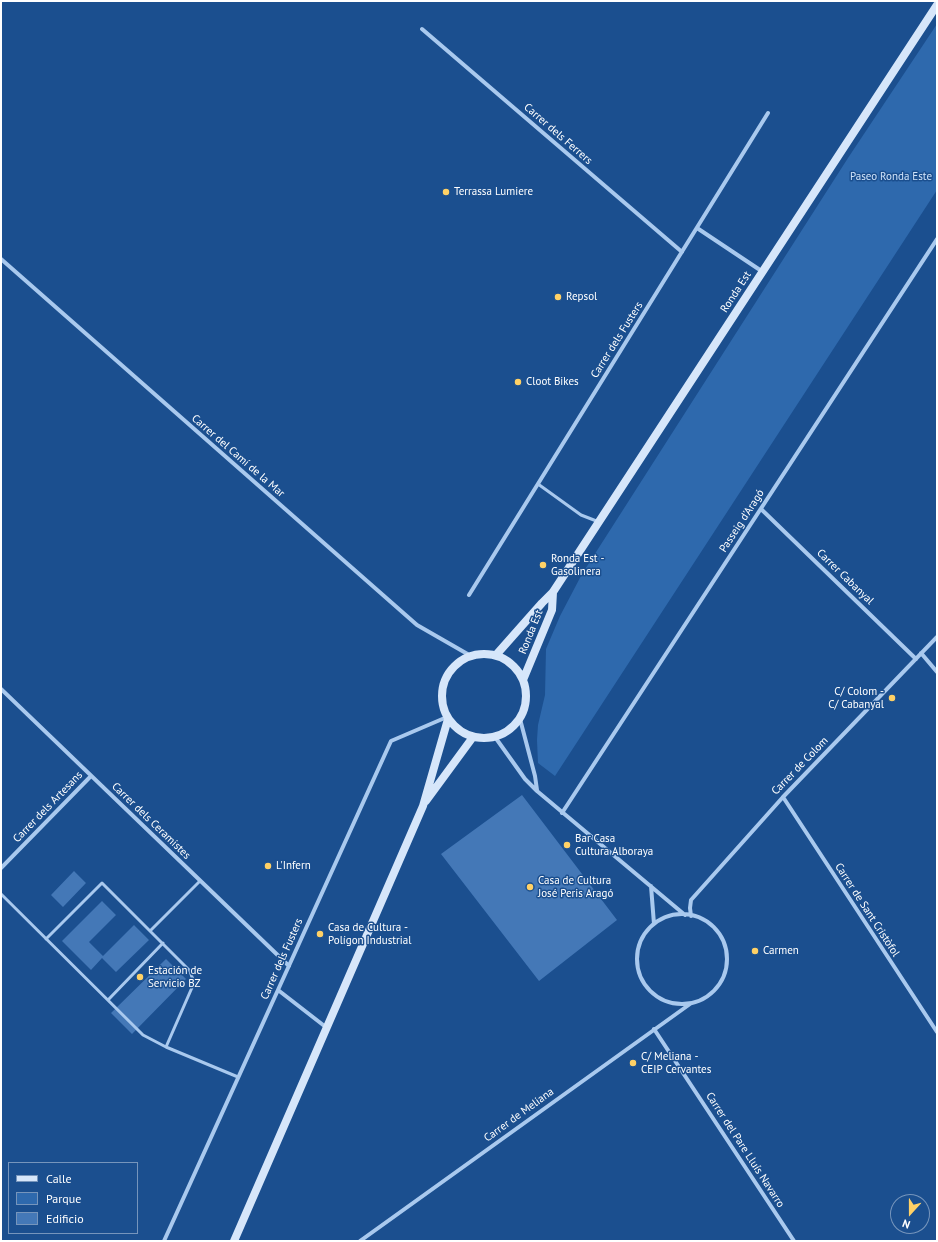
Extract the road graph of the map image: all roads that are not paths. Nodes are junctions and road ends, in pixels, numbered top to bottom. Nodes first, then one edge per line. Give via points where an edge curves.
1 (937, 5) edge
2 (422, 29) dead end
3 (768, 113) dead end
4 (697, 228) junction
5 (937, 239) edge
6 (682, 252) junction
7 (1, 259) edge
8 (763, 272) junction
9 (538, 484) junction
10 (761, 508) junction
11 (599, 522) junction
12 (553, 592) junction
13 (469, 595) dead end
14 (937, 637) edge
15 (921, 653) junction
16 (496, 655) junction
17 (471, 656) junction
18 (916, 659) junction
19 (937, 672) edge
20 (523, 680) junction
21 (1, 689) edge
22 (448, 718) junction
23 (520, 719) junction
24 (474, 737) junction
25 (495, 737) junction
26 (91, 776) junction
27 (537, 791) junction
28 (783, 797) junction
29 (423, 806) junction
30 (562, 812) junction
31 (1, 868) edge
32 (200, 881) junction
33 (651, 886) junction
34 (1, 894) edge
35 (685, 915) junction
36 (691, 916) junction
37 (654, 924) junction
38 (150, 931) junction
39 (46, 938) junction
40 (163, 943) junction
41 (289, 966) junction
42 (278, 990) junction
43 (108, 1000) junction
44 (690, 1004) junction
45 (327, 1028) junction
46 (654, 1029) junction
47 (937, 1032) edge
48 (166, 1047) junction
49 (238, 1077) junction
50 (164, 1241) edge
51 (234, 1241) edge
52 (360, 1241) edge
53 (794, 1241) edge

1 - 8 main road, Ronda Est
2 - 6 street, Carrer dels Ferrers
3 - 4 street, Carrer dels Fusters
4 - 6 street, Carrer dels Fusters
4 - 8 street
5 - 10 street, Passeig d'Aragó
6 - 9 street, Carrer dels Fusters
7 - 17 street, Carrer del Camí de la Mar via 417,625
8 - 11 main road, Ronda Est
9 - 11 lane via 581,515
9 - 13 street, Carrer dels Fusters
10 - 18 street, Carrer Cabanyal
10 - 30 street, Passeig d'Aragó
11 - 12 main road, Ronda Est
12 - 16 main road, Ronda Est
12 - 20 main road, Ronda Est via 552,610
14 - 15 street, Carrer de Colom
15 - 18 street, Carrer de Colom
15 - 19 street
16 - 17 main road
16 - 20 main road via 512,664
17 - 22 main road via 451,669 441,695
18 - 28 street, Carrer de Colom
20 - 23 main road via 526,700
21 - 26 street, Carrer dels Ceramistes
22 - 24 main road via 459,730
22 - 29 main road
22 - 41 street, Carrer dels Fusters via 391,741
23 - 25 main road via 510,730
23 - 27 street
24 - 25 main road
24 - 29 main road
25 - 27 street via 525,779
26 - 31 street, Carrer dels Artesans
26 - 32 street, Carrer dels Ceramistes
27 - 30 street
28 - 36 street, Carrer de Colom via 691,900
28 - 47 street, Carrer de Sant Cristòfol
29 - 45 main road
30 - 33 street
32 - 38 lane
32 - 41 street, Carrer dels Ceramistes
33 - 35 street
33 - 37 street
34 - 39 lane
35 - 36 street
35 - 37 street via 674,915
36 - 44 street via 704,920 715,929 724,942 727,956 726,971 720,983 702,1000
37 - 44 street via 640,942 637,956 638,971 645,985 654,994 677,1004
38 - 39 lane via 102,883
38 - 40 lane
39 - 43 lane
40 - 43 lane
40 - 48 lane via 190,971 194,984
41 - 42 street, Carrer dels Fusters
42 - 45 street
42 - 49 street, Carrer dels Fusters
43 - 48 lane via 143,1035
44 - 46 street, Carrer de Meliana
45 - 51 main road
46 - 52 street, Carrer de Meliana
46 - 53 street, Carrer del Pare Lluís Navarro
48 - 49 lane
49 - 50 street, Carrer dels Fusters

